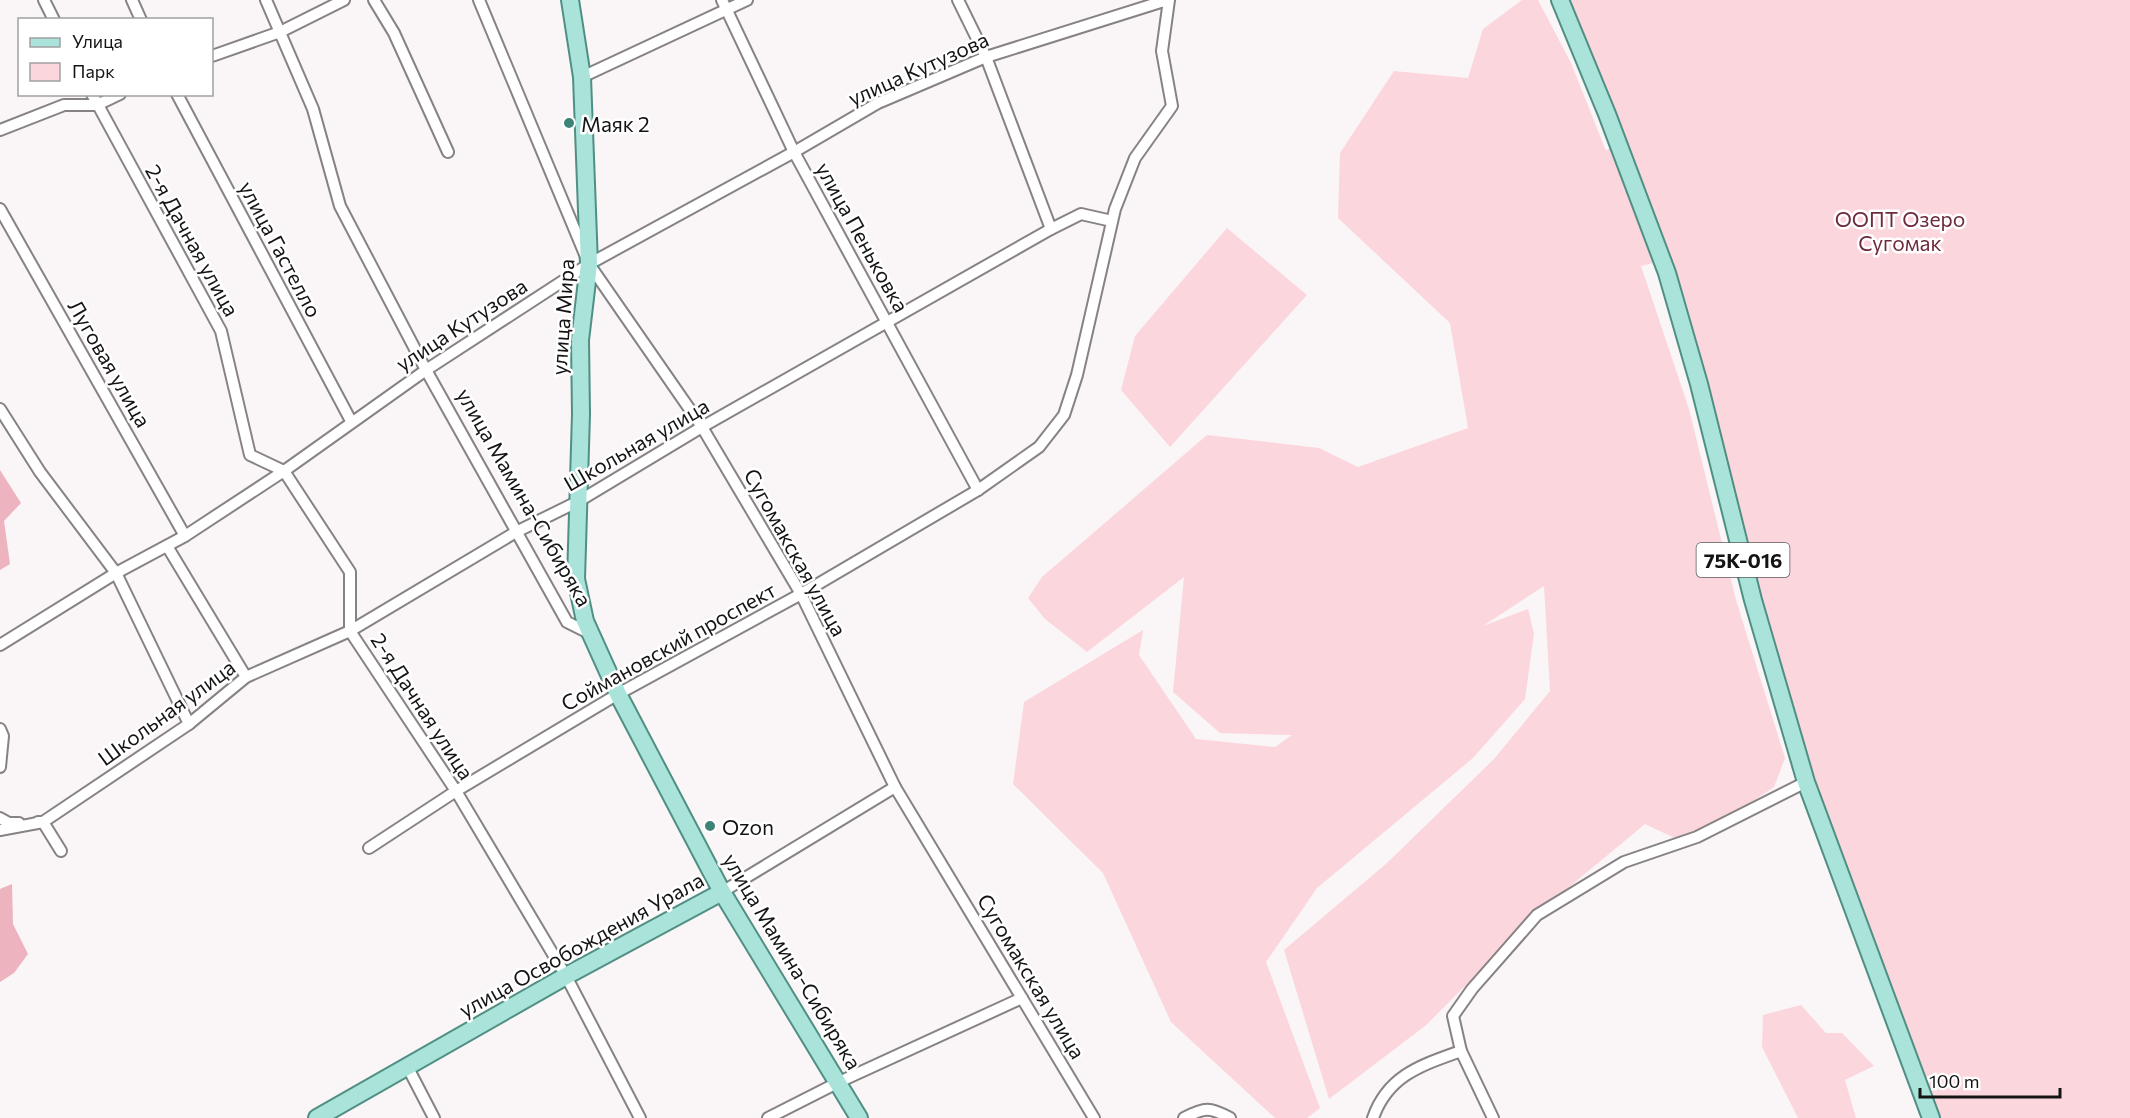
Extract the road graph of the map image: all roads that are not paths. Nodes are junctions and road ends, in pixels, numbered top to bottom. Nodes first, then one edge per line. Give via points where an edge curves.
1 (44, 0) edge
2 (132, 0) edge
3 (266, 0) edge
4 (344, 0) edge
5 (374, 0) edge
6 (479, 0) edge
7 (570, 0) edge
8 (747, 0) edge
9 (958, 0) edge
10 (1168, 0) edge
11 (1560, 0) edge
12 (724, 5) edge
13 (53, 18) edge
14 (140, 18) edge
15 (280, 32) junction
16 (213, 56) edge
17 (986, 57) junction
18 (582, 76) junction
19 (93, 96) edge
20 (116, 96) edge
21 (178, 96) edge
22 (97, 105) junction
23 (0, 130) edge
24 (448, 152) dead end
25 (794, 152) junction
26 (0, 209) edge
27 (1112, 221) junction
28 (1051, 229) junction
29 (589, 264) junction
30 (888, 322) junction
31 (426, 370) junction
32 (0, 409) edge
33 (351, 421) junction
34 (702, 427) junction
35 (284, 471) junction
36 (978, 489) junction
37 (579, 501) junction
38 (516, 532) junction
39 (185, 536) junction
40 (167, 546) junction
41 (116, 573) junction
42 (801, 594) junction
43 (350, 631) junction
44 (591, 635) junction
45 (0, 645) edge
46 (246, 677) junction
47 (618, 694) junction
48 (189, 724) junction
49 (0, 729) edge
50 (0, 767) edge
51 (1806, 782) junction
52 (895, 787) junction
53 (456, 791) junction
54 (0, 818) edge
55 (43, 822) junction
56 (0, 830) edge
57 (369, 848) dead end
58 (61, 851) dead end
59 (722, 892) junction
60 (566, 976) junction
61 (1022, 998) junction
62 (1461, 1051) junction
63 (407, 1066) junction
64 (839, 1082) junction
65 (317, 1118) edge
66 (434, 1118) edge
67 (640, 1118) edge
68 (768, 1118) edge
69 (859, 1118) edge
70 (1094, 1118) edge
71 (1184, 1118) edge
72 (1230, 1118) edge
73 (1373, 1118) edge
74 (1493, 1118) edge
75 (1931, 1118) edge

1 - 13 street
2 - 14 street
3 - 15 street, улица Мамина-Сибиряка
4 - 15 street
5 - 24 street via 394,33
6 - 29 street, Сугомакская улица
7 - 18 main road, улица Мира
8 - 12 street
9 - 17 street
10 - 17 street, улица Кутузова
10 - 27 street, Соймановский проспект via 1162,51 1172,106 1135,158
11 - 51 main road, 75К-016 via 1667,273 1753,600
12 - 18 street
12 - 25 street, улица Пеньковка
15 - 16 street
15 - 31 street, улица Мамина-Сибиряка via 313,109 340,206
17 - 25 street, улица Кутузова via 878,103
17 - 28 street
18 - 29 main road, улица Мира
19 - 22 street, 2-я Дачная улица
20 - 22 street
21 - 33 street, улица Гастелло
22 - 23 street via 64,105
22 - 35 street, 2-я Дачная улица via 221,331 250,455
25 - 29 street, улица Кутузова
25 - 30 street, улица Пеньковка
26 - 39 street, Луговая улица
27 - 28 street, Школьная улица via 1081,214
27 - 36 street, Соймановский проспект via 1077,375 1064,415 1039,447
28 - 30 street, Школьная улица
29 - 31 street, улица Кутузова
29 - 34 street, Сугомакская улица
29 - 37 main road, улица Мира via 580,340
30 - 34 street, Школьная улица
30 - 36 street, улица Пеньковка
31 - 33 street, улица Кутузова
31 - 38 street, улица Мамина-Сибиряка
32 - 41 street via 40,472
33 - 35 street, улица Кутузова
34 - 37 street, Школьная улица
34 - 42 street, Сугомакская улица
35 - 39 street, улица Кутузова
35 - 43 street, 2-я Дачная улица via 350,572
36 - 42 street, Соймановский проспект
37 - 38 street, Школьная улица
37 - 44 main road, улица Мира via 576,579
38 - 43 street, Школьная улица
38 - 44 street, улица Мамина-Сибиряка via 567,622
39 - 40 street, улица Кутузова
40 - 41 street, улица Кутузова
40 - 46 street
41 - 45 street, улица Кутузова
41 - 48 street
42 - 47 street, Соймановский проспект
42 - 52 street, Сугомакская улица
43 - 46 street, Школьная улица
43 - 53 street, 2-я Дачная улица
44 - 47 main road, улица Мамина-Сибиряка
46 - 48 street, Школьная улица
47 - 53 street, Соймановский проспект
47 - 59 main road, улица Мамина-Сибиряка
48 - 55 street, Школьная улица
49 - 50 street
51 - 62 street via 1697,837 1624,862 1537,915 1472,989 1453,1017
51 - 75 main road, 75К-016
52 - 59 street, улица Освобождения Урала
52 - 61 street, Сугомакская улица
53 - 57 street, Соймановский проспект
53 - 60 street, 2-я Дачная улица
54 - 55 street via 9,823
55 - 56 street, Школьная улица
55 - 58 street
59 - 60 main road, улица Освобождения Урала
59 - 64 main road, улица Мамина-Сибиряка
60 - 63 main road, улица Освобождения Урала
60 - 67 street, 2-я Дачная улица
61 - 64 street
61 - 70 street, Сугомакская улица
62 - 73 street via 1411,1069 1380,1098
62 - 74 street
63 - 65 main road, улица Освобождения Урала
63 - 66 street
64 - 68 street
64 - 69 main road, улица Мамина-Сибиряка
71 - 72 street via 1213,1108

